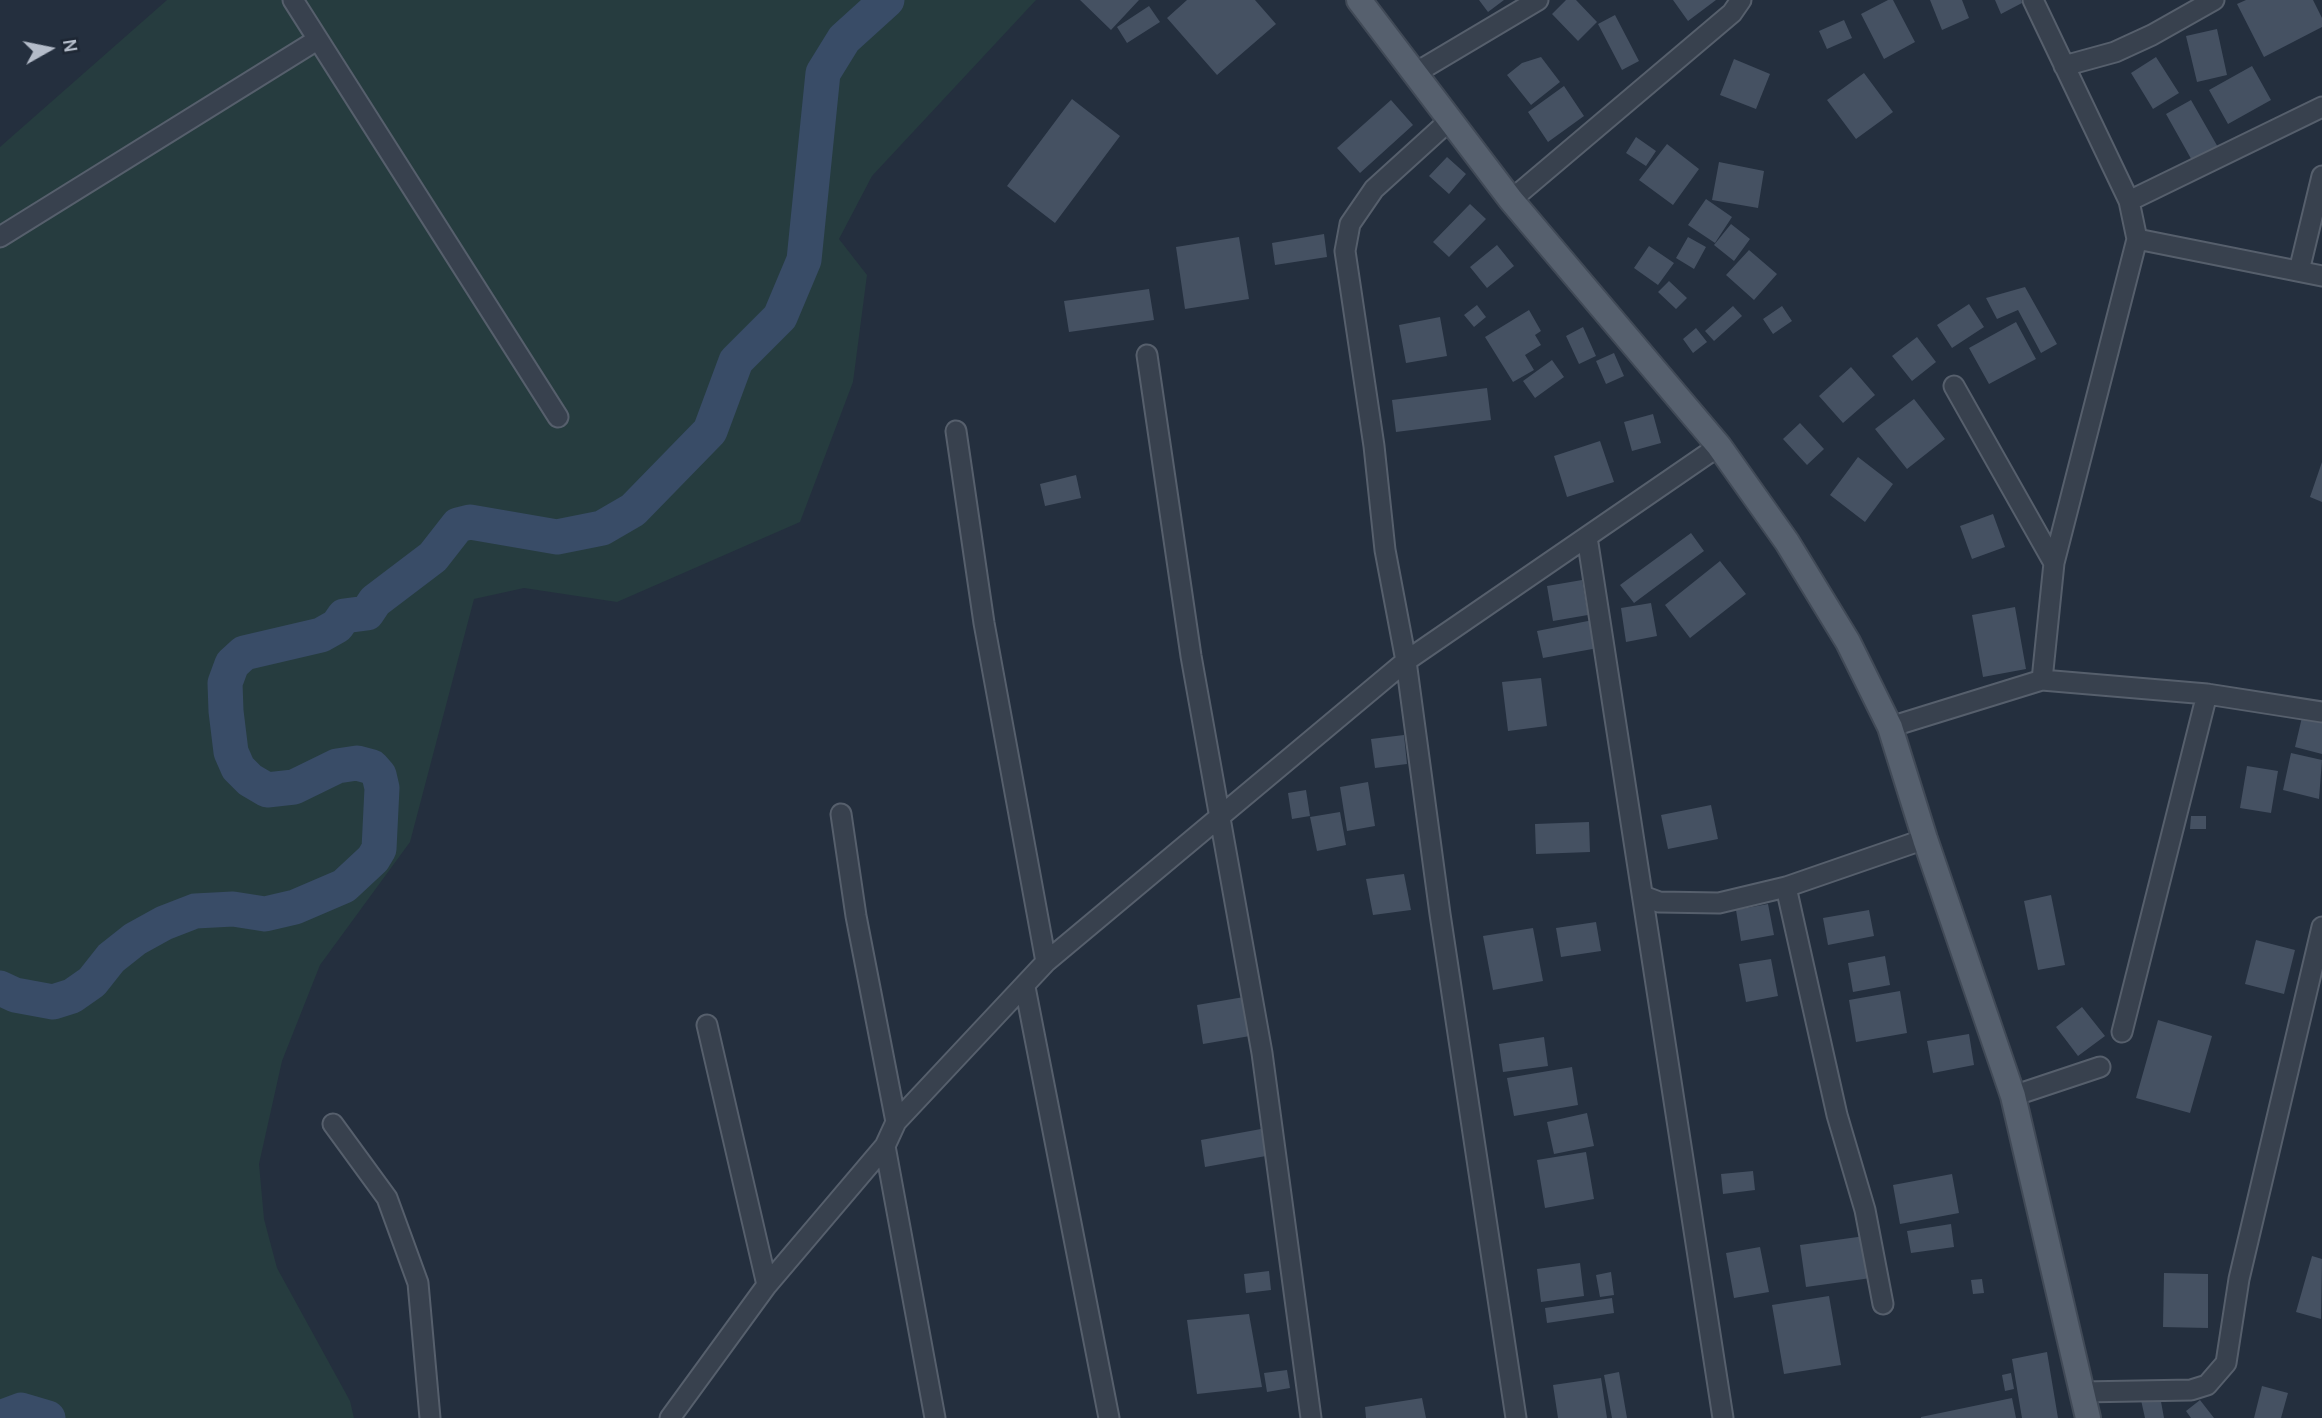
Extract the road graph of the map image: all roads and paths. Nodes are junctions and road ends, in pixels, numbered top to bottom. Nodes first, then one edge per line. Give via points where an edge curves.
1 (293, 0) edge
2 (1359, 0) edge
3 (1538, 0) edge
4 (1741, 0) edge
5 (2033, 0) edge
6 (2214, 0) edge
7 (317, 40) junction
8 (2064, 66) junction
9 (1416, 72) junction
10 (2322, 107) edge
11 (1450, 120) junction
12 (2322, 176) edge
13 (1511, 200) junction
14 (2129, 201) junction
15 (0, 237) edge
16 (2137, 239) junction
17 (2299, 271) junction
18 (2322, 276) edge
19 (1147, 355) dead end
20 (1954, 386) dead end
21 (558, 417) dead end
22 (956, 431) dead end
23 (1719, 446) junction
24 (1587, 537) junction
25 (2053, 563) junction
26 (1406, 661) junction
27 (2042, 680) junction
28 (2207, 694) junction
29 (2322, 712) edge
30 (1890, 727) junction
31 (841, 814) dead end
32 (1219, 815) junction
33 (1925, 839) junction
34 (1786, 887) junction
35 (1643, 896) junction
36 (2322, 927) edge
37 (1046, 962) junction
38 (1025, 987) junction
39 (707, 1025) dead end
40 (2122, 1032) dead end
41 (2100, 1067) dead end
42 (2013, 1096) junction
43 (896, 1122) junction
44 (333, 1124) dead end
45 (885, 1146) junction
46 (766, 1285) junction
47 (1883, 1304) dead end
48 (2082, 1392) junction
49 (430, 1418) edge
50 (670, 1418) edge
51 (935, 1418) edge
52 (1109, 1418) edge
53 (1311, 1418) edge
54 (1516, 1418) edge
55 (1723, 1418) edge
56 (2088, 1418) edge

1 - 7 street
2 - 9 main road
3 - 9 street
4 - 13 street via 1732,13
5 - 8 street
6 - 8 street via 2140,41
7 - 15 street
7 - 21 street
8 - 14 street
9 - 11 main road
10 - 14 street
11 - 13 main road
11 - 26 street via 1374,189 1350,224 1345,251 1385,550
12 - 17 street
13 - 23 main road
14 - 16 street
16 - 17 street
16 - 25 street
17 - 18 street
19 - 32 street via 1171,533
20 - 25 street
22 - 37 street via 984,622
23 - 24 street
23 - 30 main road via 1834,619
24 - 26 street
24 - 35 street
25 - 27 street
26 - 32 street
26 - 54 street
27 - 28 street
27 - 30 street
28 - 29 street
28 - 40 street
30 - 33 main road
31 - 43 street
32 - 37 street
32 - 53 street via 1260,1041
33 - 34 street
33 - 42 main road
34 - 35 street via 1719,903 1659,902
34 - 47 street via 1837,1115 1865,1210
35 - 55 street
36 - 48 street via 2239,1279 2226,1363 2207,1385 2191,1390
37 - 38 street
38 - 43 street
38 - 52 street
39 - 46 street
41 - 42 street
42 - 48 main road
43 - 45 street
44 - 49 street via 387,1198 418,1283
45 - 46 street
45 - 51 street
46 - 50 street
48 - 56 main road

